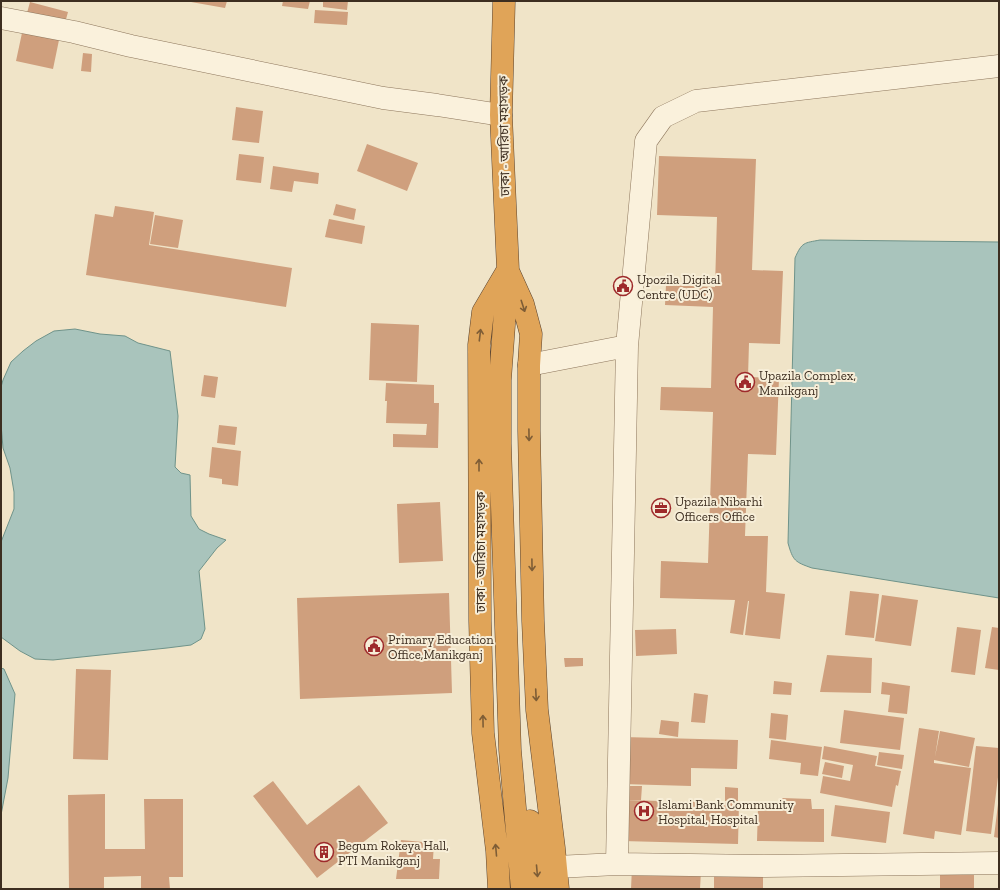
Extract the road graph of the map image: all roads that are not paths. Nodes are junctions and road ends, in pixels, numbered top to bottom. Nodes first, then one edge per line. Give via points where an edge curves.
1 (504, 1) edge
2 (1, 18) edge
3 (999, 66) edge
4 (501, 115) junction
5 (508, 270) junction
6 (627, 346) junction
7 (529, 365) junction
8 (508, 694) junction
9 (999, 863) edge
10 (617, 864) junction
11 (556, 867) junction
12 (499, 889) edge
13 (522, 889) edge
14 (539, 889) edge
15 (558, 889) edge

1 - 4 highway, ঢাকা - আরিচা মহাসড়ক
2 - 4 street via 383,98
3 - 6 street via 696,101 663,117 646,141
4 - 5 highway, ঢাকা - আরিচা মহাসড়ক
5 -> 7 highway, ঢাকা - আরিচা মহাসড়ক via 523,304 531,334
5 - 8 highway, ঢাকা - আরিচা মহাসড়ক via 500,380
12 -> 5 highway, ঢাকা - আরিচা মহাসড়ক via 483,733 479,345 483,312
6 - 7 street
6 - 10 street
7 -> 11 highway, ঢাকা - আরিচা মহাসড়ক via 532,613 537,710
8 - 13 highway, ঢাকা - আরিচা মহাসড়ক via 510,750
8 -> 14 highway via 520,747
9 - 10 street via 765,866
10 - 11 street
11 - 15 highway, ঢাকা - আরিচা মহাসড়ক

